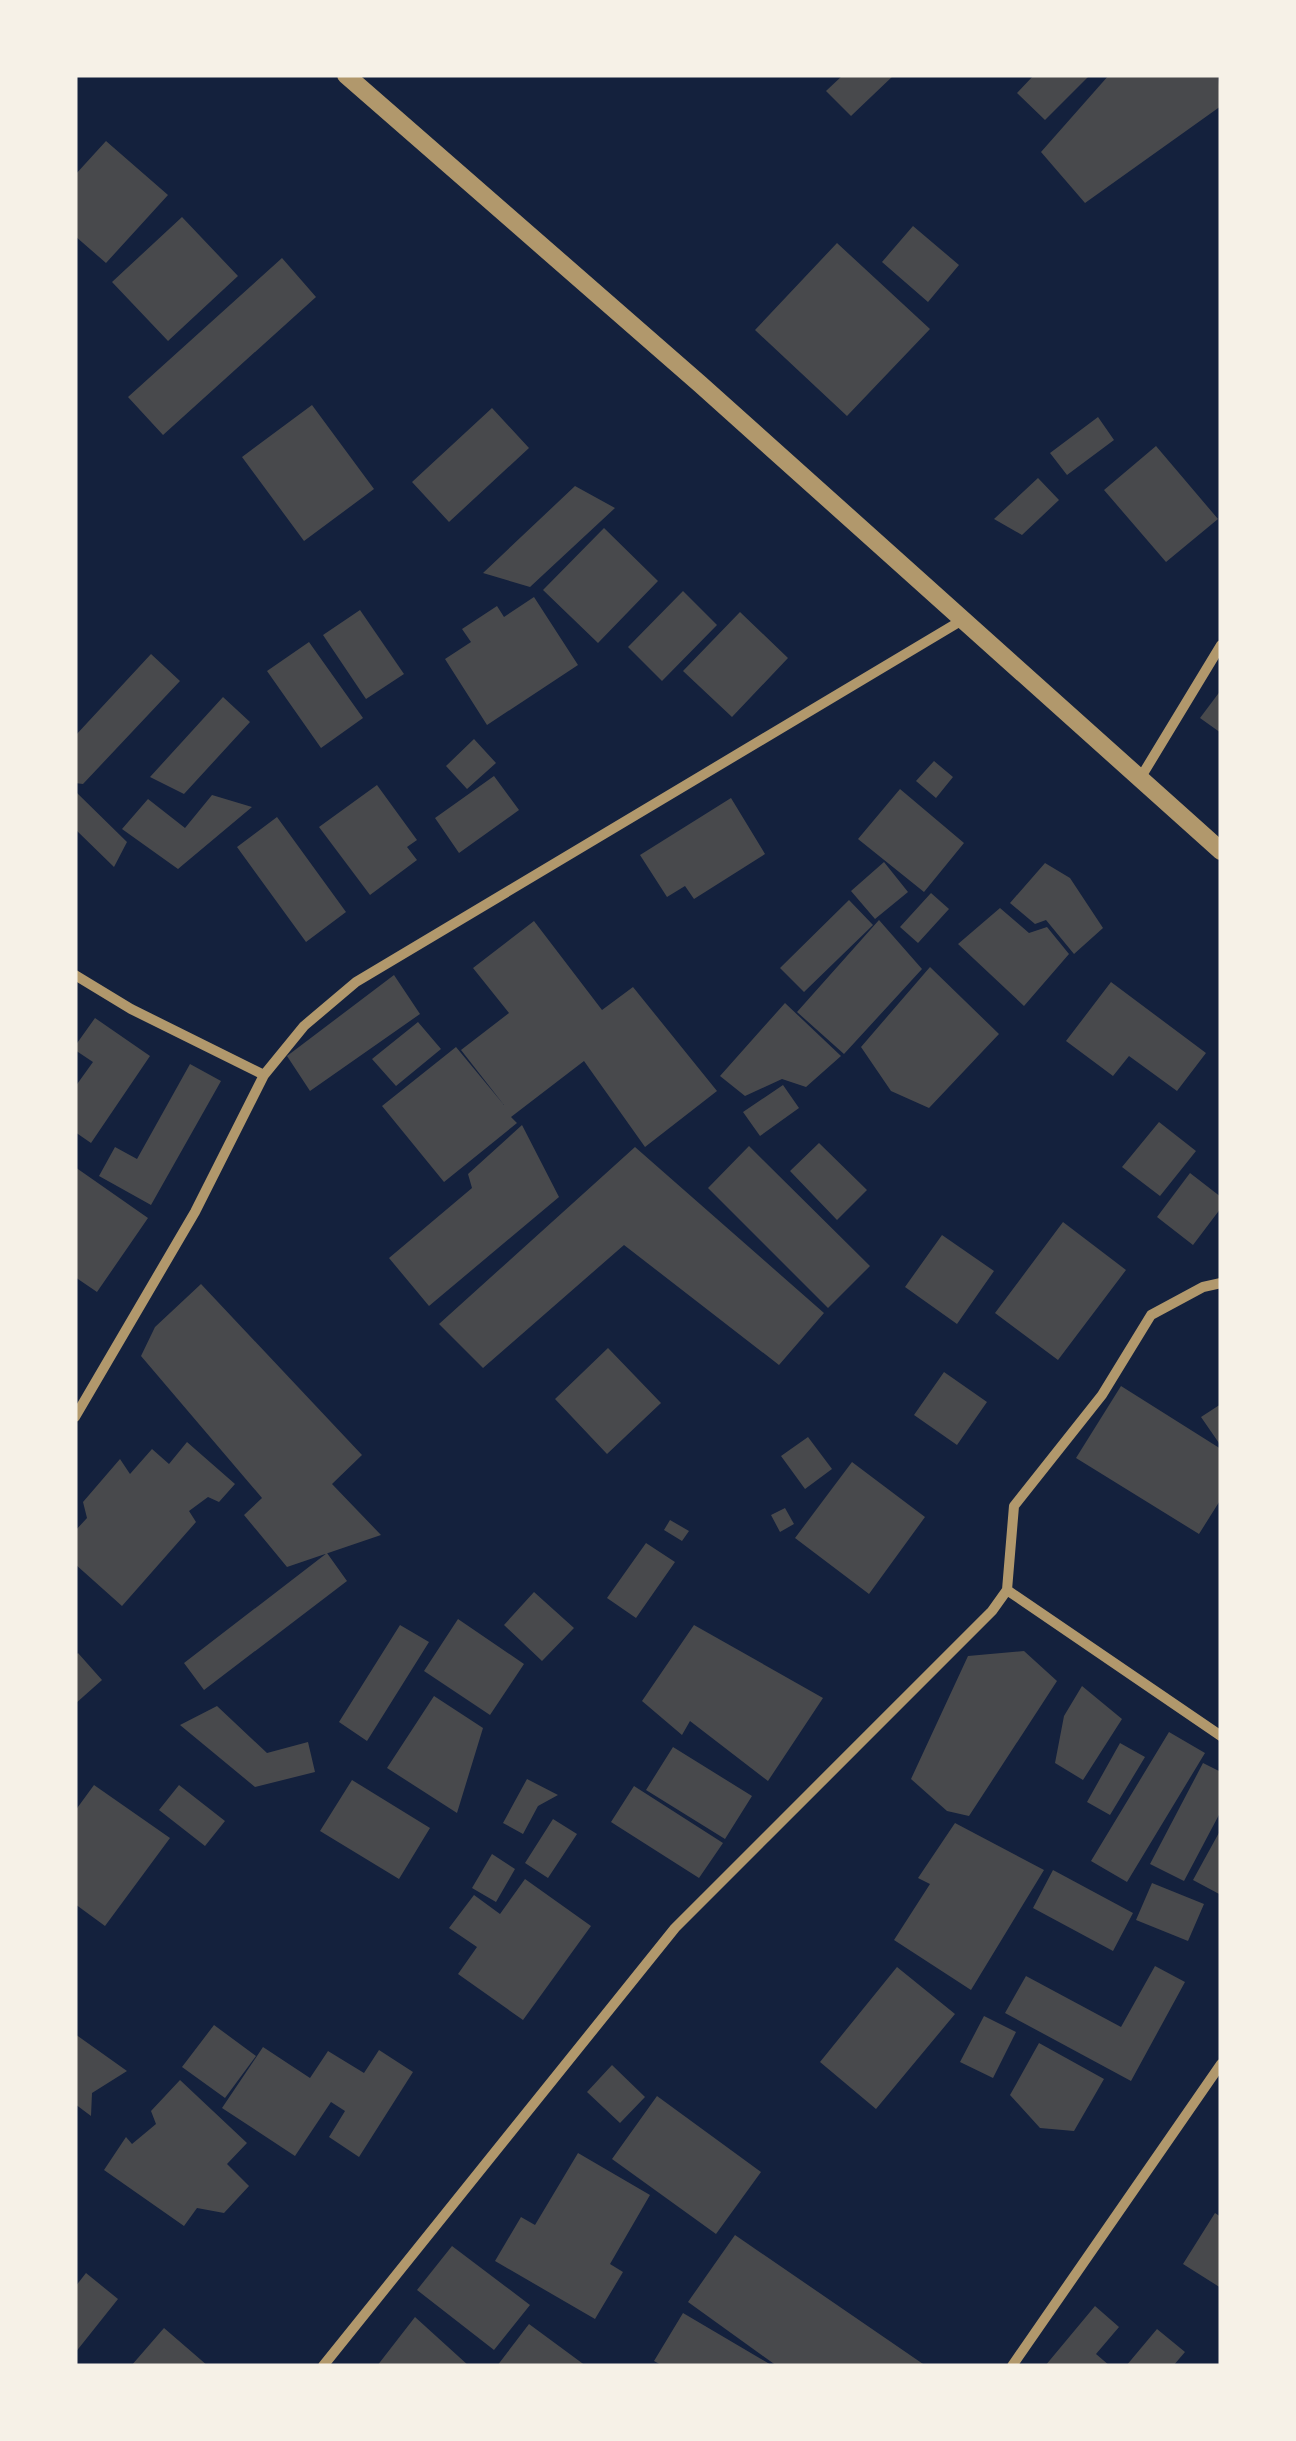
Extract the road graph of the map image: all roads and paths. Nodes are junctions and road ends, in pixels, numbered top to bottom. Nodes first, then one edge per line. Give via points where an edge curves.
1 (346, 75) edge
2 (964, 620) junction
3 (1221, 645) edge
4 (1141, 777) junction
5 (1221, 851) edge
6 (75, 975) edge
7 (264, 1075) junction
8 (1221, 1283) edge
9 (75, 1417) edge
10 (1006, 1590) junction
11 (1221, 1736) edge
12 (1221, 2064) edge
13 (323, 2366) edge
14 (1012, 2366) edge

1 - 2 street
2 - 4 street
2 - 7 street via 356,982 304,1026
3 - 4 street
4 - 5 street
6 - 7 street
7 - 9 street via 195,1212
8 - 10 street via 1151,1315 1102,1396 1014,1506
10 - 11 street
10 - 13 street via 675,1928
12 - 14 street

